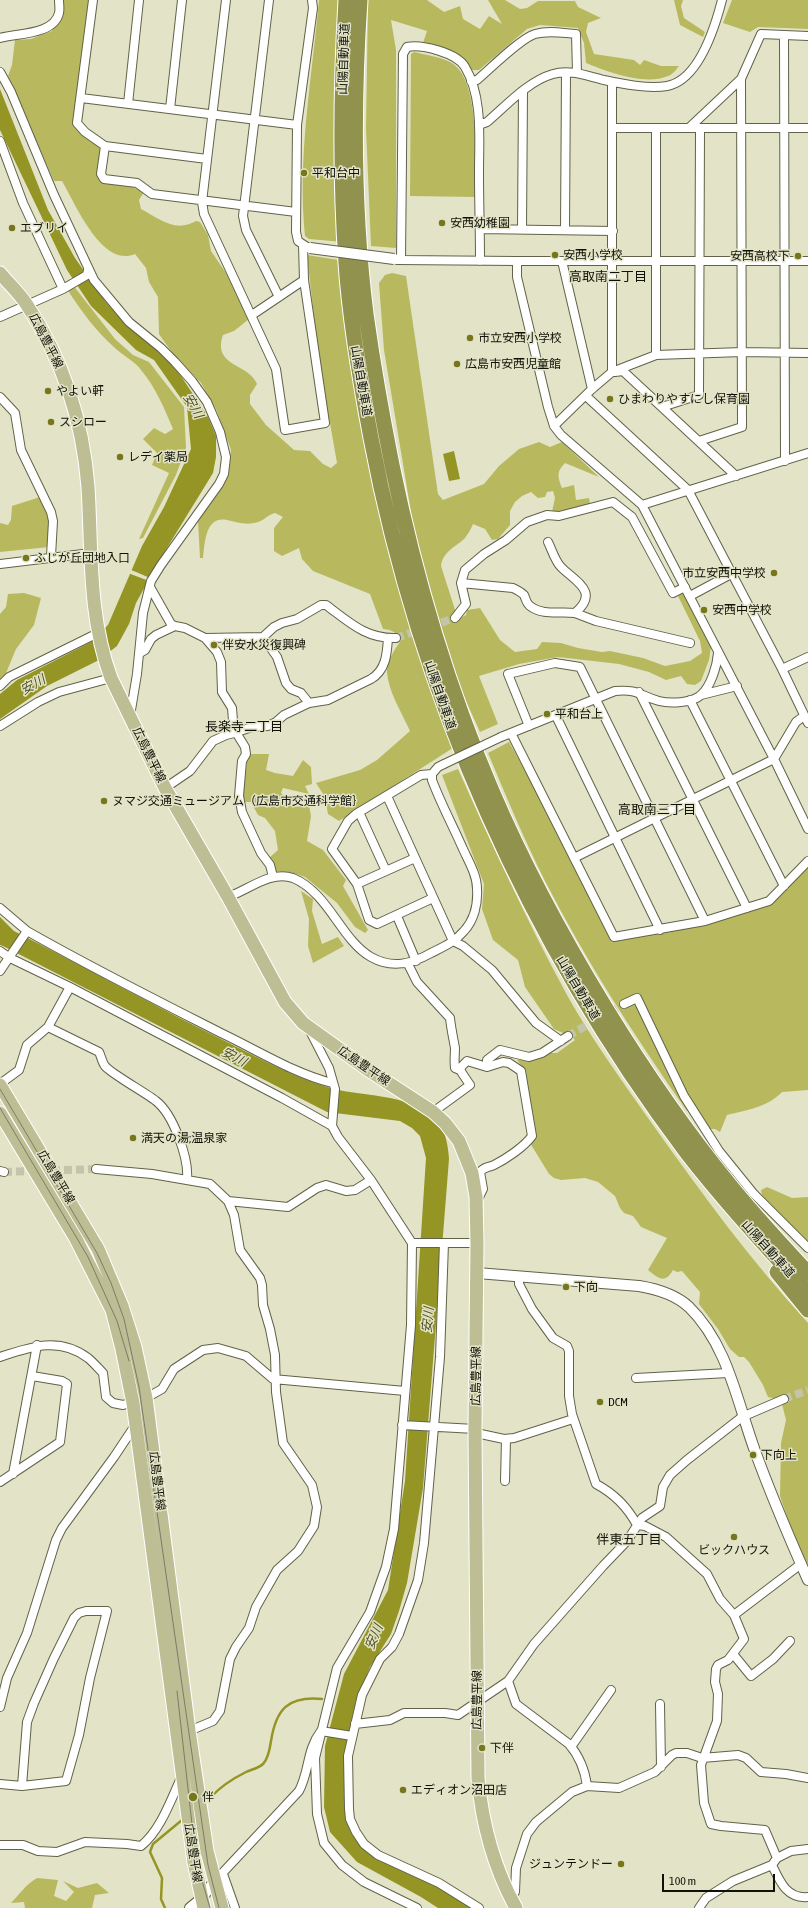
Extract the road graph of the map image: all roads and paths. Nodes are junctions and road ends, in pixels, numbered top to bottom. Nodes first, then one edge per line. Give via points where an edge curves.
1 (59, 0) edge
2 (93, 0) edge
3 (139, 0) edge
4 (182, 0) edge
5 (226, 0) edge
6 (269, 0) edge
7 (312, 0) edge
8 (346, 0) edge
9 (360, 0) edge
10 (722, 0) edge
11 (784, 35) junction
12 (808, 36) edge
13 (0, 38) edge
14 (0, 72) edge
15 (566, 72) junction
16 (577, 73) junction
17 (741, 79) junction
18 (472, 81) junction
19 (612, 82) junction
20 (523, 92) junction
21 (81, 98) junction
22 (128, 104) junction
23 (170, 109) junction
24 (212, 114) junction
25 (254, 120) junction
26 (297, 125) junction
27 (479, 125) junction
28 (690, 127) junction
29 (741, 127) junction
30 (612, 128) junction
31 (656, 128) junction
32 (700, 128) junction
33 (785, 128) junction
34 (808, 128) edge
35 (0, 141) edge
36 (105, 146) junction
37 (207, 159) junction
38 (202, 202) junction
39 (244, 206) junction
40 (296, 212) junction
41 (480, 229) junction
42 (522, 229) junction
43 (565, 230) junction
44 (613, 231) junction
45 (306, 246) junction
46 (397, 260) junction
47 (699, 260) junction
48 (741, 260) junction
49 (480, 261) junction
50 (517, 261) junction
51 (562, 261) junction
52 (613, 261) junction
53 (656, 261) junction
54 (785, 261) junction
55 (808, 261) edge
56 (88, 272) junction
57 (0, 273) edge
58 (304, 280) junction
59 (64, 288) junction
60 (279, 297) junction
61 (26, 304) junction
62 (252, 315) junction
63 (0, 317) edge
64 (742, 352) junction
65 (698, 353) junction
66 (785, 353) junction
67 (808, 353) edge
68 (656, 355) junction
69 (612, 372) junction
70 (592, 389) junction
71 (586, 396) junction
72 (2, 401) edge
73 (662, 407) junction
74 (554, 426) junction
75 (699, 440) junction
76 (808, 453) edge
77 (785, 462) junction
78 (736, 476) junction
79 (688, 490) junction
80 (642, 505) junction
81 (548, 542) dead end
82 (91, 553) junction
83 (52, 556) junction
84 (0, 564) edge
85 (731, 574) junction
86 (460, 583) junction
87 (150, 587) junction
88 (685, 587) junction
89 (690, 596) junction
90 (575, 613) junction
91 (455, 618) tunnel mouth
92 (175, 626) junction
93 (98, 632) junction
94 (263, 637) junction
95 (205, 638) junction
96 (690, 643) dead end
97 (140, 653) junction
98 (718, 653) junction
99 (808, 658) edge
100 (782, 669) junction
101 (111, 678) junction
102 (0, 686) edge
103 (737, 686) junction
104 (639, 692) junction
105 (701, 695) junction
106 (596, 699) junction
107 (690, 700) junction
108 (309, 703) junction
109 (556, 716) junction
110 (130, 717) junction
111 (806, 720) edge
112 (0, 726) edge
113 (529, 726) junction
114 (234, 733) junction
115 (511, 733) junction
116 (774, 759) junction
117 (432, 774) junction
118 (731, 781) junction
119 (165, 788) junction
120 (387, 796) junction
121 (693, 799) junction
122 (359, 812) junction
123 (654, 818) junction
124 (808, 829) edge
125 (616, 838) junction
126 (415, 858) junction
127 (574, 858) junction
128 (808, 861) edge
129 (386, 871) junction
130 (273, 877) junction
131 (357, 884) junction
132 (784, 886) junction
133 (228, 897) junction
134 (434, 898) junction
135 (0, 908) edge
136 (747, 908) junction
137 (397, 916) junction
138 (705, 921) junction
139 (660, 930) junction
140 (25, 933) junction
141 (453, 941) junction
142 (0, 951) edge
143 (10, 958) junction
144 (412, 963) junction
145 (0, 971) edge
146 (70, 987) junction
147 (624, 1004) tunnel mouth
148 (303, 1023) junction
149 (48, 1027) junction
150 (487, 1066) junction
151 (460, 1070) junction
152 (0, 1085) edge
153 (334, 1086) junction
154 (433, 1112) junction
155 (0, 1113) edge
156 (332, 1126) junction
157 (96, 1169) tunnel mouth
158 (187, 1179) junction
159 (371, 1180) junction
160 (723, 1188) junction
161 (476, 1197) junction
162 (228, 1201) junction
163 (414, 1243) junction
164 (443, 1243) junction
165 (477, 1243) junction
166 (808, 1248) edge
167 (808, 1263) edge
168 (477, 1273) junction
169 (808, 1273) edge
170 (519, 1277) junction
171 (808, 1292) edge
172 (808, 1310) edge
173 (37, 1345) junction
174 (0, 1357) edge
175 (728, 1372) junction
176 (32, 1376) junction
177 (636, 1378) dead end
178 (276, 1379) junction
179 (405, 1391) junction
180 (146, 1398) junction
181 (784, 1399) tunnel mouth
182 (134, 1403) junction
183 (742, 1417) junction
184 (574, 1419) junction
185 (136, 1424) junction
186 (404, 1425) junction
187 (433, 1428) junction
188 (475, 1431) junction
189 (506, 1439) junction
190 (13, 1474) junction
191 (505, 1481) dead end
192 (0, 1482) edge
193 (637, 1525) junction
194 (801, 1564) junction
195 (808, 1580) edge
196 (734, 1615) junction
197 (790, 1641) dead end
198 (733, 1654) junction
199 (508, 1681) junction
200 (611, 1690) dead end
201 (476, 1704) junction
202 (660, 1704) dead end
203 (0, 1707) edge
204 (355, 1724) junction
205 (322, 1730) junction
206 (189, 1731) junction
207 (350, 1736) junction
208 (571, 1748) junction
209 (702, 1758) junction
210 (661, 1767) junction
211 (183, 1775) junction
212 (808, 1778) edge
213 (0, 1784) edge
214 (22, 1786) junction
215 (587, 1786) junction
216 (0, 1845) edge
217 (808, 1849) edge
218 (777, 1858) junction
219 (772, 1866) junction
220 (219, 1878) junction
221 (509, 1895) junction
222 (808, 1897) edge
223 (203, 1904) edge
224 (190, 1908) edge
225 (222, 1908) edge
226 (235, 1908) edge
227 (417, 1908) edge
228 (479, 1908) edge
229 (516, 1908) edge
230 (699, 1908) edge

1 - 13 street via 59,13 54,23 27,34
2 - 21 street
3 - 22 street
4 - 23 street
5 - 24 street
6 - 25 street
7 - 26 street
8 - 160 highway, 山陽自動車道 via 342,182 351,313 356,357 377,470 414,618 451,728 479,796 516,876 566,969 621,1059 673,1134
9 - 160 highway, 山陽自動車道 via 356,148 366,312 400,502 428,614 443,663 491,790 528,870 577,962 632,1051 680,1119
10 - 19 street via 709,43 690,71 678,82 668,86 651,87
11 - 12 street
11 - 17 street via 761,34
11 - 33 street
14 - 56 street via 11,92
15 - 16 street
15 - 20 street via 542,78
15 - 43 street
16 - 18 street via 576,34 546,32 533,34 477,80
16 - 19 street
17 - 28 street
17 - 29 street
18 - 27 street
18 - 46 street via 458,58 447,53 415,45 407,46 403,54
19 - 30 street
20 - 27 street via 487,122
20 - 42 street
21 - 22 street
21 - 36 street via 77,124
22 - 23 street
23 - 24 street
24 - 25 street
24 - 37 street
25 - 26 street
25 - 39 street
26 - 40 street
27 - 41 street
28 - 31 street
28 - 32 street
29 - 32 street
29 - 33 street
29 - 48 street
30 - 31 street
30 - 44 street
31 - 53 street
32 - 47 street
33 - 34 street
33 - 54 street
35 - 59 street via 29,218
36 - 37 street
36 - 38 street via 101,174 104,179 137,184 152,194
37 - 38 street
38 - 39 street
38 - 62 street via 204,214
39 - 40 street
39 - 60 street via 246,230
40 - 45 street via 298,241
41 - 42 street
41 - 49 street
42 - 43 street
43 - 44 street
44 - 52 street
45 - 46 street, bridge
45 - 58 street
46 - 49 street
47 - 48 street
47 - 53 street
47 - 65 street
48 - 54 street
48 - 64 street
49 - 50 street
50 - 51 street
50 - 74 street via 517,277
51 - 52 street
51 - 70 street
52 - 53 street
52 - 69 street
53 - 68 street
54 - 55 street
54 - 66 street
56 - 59 street
56 - 87 street via 129,322 161,348 192,381 207,402 220,432 226,457 224,474 219,484 161,565
57 - 61 main road, 広島豊平線
58 - 60 street
58 - 62 street via 325,424 285,430 276,369
59 - 61 street
60 - 62 street
61 - 63 street
61 - 82 main road, 広島豊平線 via 61,367 79,422 86,458
64 - 65 street
64 - 66 street
64 - 75 street via 742,427
65 - 68 street
65 - 73 street via 699,395
66 - 67 street
66 - 77 street
68 - 69 street
69 - 70 street
69 - 73 street via 623,371
70 - 71 street
71 - 74 street
71 - 79 street
72 - 83 street via 15,413 21,450 51,512
73 - 75 street
74 - 80 street via 575,448
75 - 78 street
76 - 77 street
77 - 78 street
78 - 79 street
79 - 80 street
79 - 85 street
80 - 88 street
81 - 90 street via 560,567 584,588 585,600
82 - 83 street
82 - 93 main road, 広島豊平線
83 - 84 street
85 - 89 street
85 - 100 street
86 - 88 street via 465,570 527,522 547,515 559,516 613,502 632,517 673,592
86 - 90 street via 513,588 535,609
86 - 91 street via 466,604
87 - 92 street via 171,624
87 - 97 street via 143,613
88 - 89 street
89 - 98 street
90 - 96 street via 596,621
92 - 95 street
92 - 97 street via 156,635
93 - 101 main road, 広島豊平線
93 - 102 street via 10,677
94 - 95 street
94 - 108 street via 277,657 286,683
94 - 108 street via 274,627 297,620 321,605 326,605 364,632 392,638 378,675 328,700
95 - 114 street via 217,652 221,662 222,692 232,708
97 - 110 street
98 - 103 street
98 - 105 street via 717,666
99 - 100 street
100 - 111 street
101 - 110 main road, 広島豊平線
101 - 112 street via 59,692
103 - 105 street
103 - 116 street
104 - 106 street via 615,691
104 - 107 street via 660,701
104 - 121 street
105 - 107 street
106 - 109 street
106 - 113 street via 580,667 555,663 508,674
106 - 123 street
107 - 118 street
108 - 114 street via 268,726 252,727
109 - 113 street
109 - 125 street
110 - 119 main road, 広島豊平線
111 - 116 street via 796,722
113 - 115 street
114 - 119 street via 226,734 213,742 190,770
114 - 130 street via 245,747 240,796 242,812 261,853 270,865
115 - 117 street, bridge via 438,767
115 - 127 street
116 - 118 street
116 - 124 street
117 - 120 street via 420,775
117 - 141 street via 435,787 474,871 478,888 472,919
118 - 121 street
118 - 132 street
119 - 133 main road, 広島豊平線
120 - 122 street
120 - 126 street
121 - 123 street
121 - 136 street
122 - 129 street
122 - 131 street via 348,821 332,849
123 - 125 street
123 - 138 street
125 - 127 street
125 - 139 street
126 - 129 street
126 - 134 street
127 - 139 street via 614,937
128 - 132 street
129 - 131 street
130 - 133 street
130 - 144 street via 293,878 311,891 335,914 359,947 372,957 387,963
131 - 137 street via 369,920 377,924
132 - 136 street via 769,901
133 - 148 main road, 広島豊平線 via 285,1002
134 - 137 street
134 - 141 street
135 - 140 street
136 - 138 street
137 - 144 street
138 - 139 street
140 - 143 street
140 - 153 street via 262,1053
141 - 144 street
141 - 150 street via 492,970 536,1023 565,1039 542,1054 529,1056 500,1050 487,1060
142 - 143 street
143 - 145 street
143 - 146 street
144 - 151 street via 417,982 450,1018 455,1068
146 - 149 street
146 - 156 street
147 - 166 street via 637,998 684,1096 719,1151 753,1193
148 - 153 street via 312,1034 329,1068
148 - 154 main road, 広島豊平線
149 - 152 street via 27,1045 19,1070
149 - 158 street via 99,1052 106,1067 158,1102 182,1146
150 - 151 street via 467,1061
150 - 161 street via 503,1062 521,1071 532,1136 518,1149 493,1165 484,1167 480,1172 483,1189 480,1197
151 - 154 street via 470,1085
152 - 180 main road, 広島豊平線 via 98,1249 122,1306 135,1346
153 - 156 street
154 - 161 main road, 広島豊平線 via 459,1142 472,1173
155 - 182 main road, 広島豊平線 via 76,1239 112,1310
156 - 159 street
157 - 158 street
158 - 162 street via 210,1184
159 - 162 street via 354,1190 346,1191 326,1184 288,1207
159 - 163 street
160 - 167 highway
160 - 169 highway, 山陽自動車道
160 - 171 highway, 山陽自動車道 via 759,1240
160 - 172 highway via 762,1255
161 - 165 main road, 広島豊平線
162 - 178 street via 234,1215 240,1250 260,1278 262,1285 263,1305 275,1355
163 - 164 street
163 - 179 street
164 - 165 street
164 - 187 street via 440,1356
165 - 168 main road, 広島豊平線
168 - 170 street
168 - 188 main road, 広島豊平線
170 - 175 street via 620,1283 665,1292 689,1307 704,1326 715,1340
170 - 184 street via 519,1284 532,1309 553,1338 567,1346 569,1351 569,1396
173 - 174 street
173 - 176 street
173 - 182 street via 55,1345 71,1349 88,1358 103,1373 106,1397 113,1403
175 - 177 street
175 - 183 street
176 - 190 street
176 - 190 street via 67,1384 62,1432 60,1442
178 - 179 street
178 - 180 street via 246,1356 218,1348 203,1350 174,1369 162,1389
178 - 206 street via 283,1442 312,1485 317,1506 316,1521 298,1551 276,1570 263,1591 249,1628 230,1659 220,1711 213,1721
179 - 186 street
180 - 182 street
180 - 185 street
180 - 206 main road, 広島豊平線
181 - 183 street
182 - 185 main road, 広島豊平線
183 - 193 street via 670,1475 663,1487 660,1506 642,1518
183 - 194 street
184 - 189 street
184 - 193 street via 596,1484 608,1490
185 - 203 street via 56,1540 27,1633 7,1678
185 - 211 main road, 広島豊平線
186 - 187 street
186 - 205 street via 394,1529 386,1567 370,1612 337,1668
187 - 188 street
187 - 204 street via 424,1543 418,1580 399,1634 392,1647 380,1658 362,1695
188 - 189 street
188 - 201 main road, 広島豊平線
189 - 191 street
190 - 192 street
193 - 196 street via 645,1526 666,1537 692,1559 707,1574 720,1599
193 - 199 street via 627,1541 534,1644
194 - 195 street
194 - 196 street
196 - 198 street via 744,1639
197 - 198 street via 773,1659 751,1676
198 - 209 street via 716,1669 717,1721
199 - 201 street
199 - 208 street via 516,1704
200 - 208 street
201 - 204 street via 458,1715 404,1713 390,1720
201 - 221 main road, 広島豊平線 via 480,1803 497,1868
202 - 210 street
204 - 207 street
205 - 207 street
205 - 220 street via 313,1742 304,1781 299,1790
205 - 227 street via 315,1758 315,1772 317,1814 324,1843 342,1865 364,1882
206 - 220 main road, 広島豊平線 via 207,1851
207 - 228 street via 350,1819 364,1844 378,1855 439,1883
208 - 215 street via 583,1766
209 - 210 street via 676,1753
209 - 212 street via 738,1755 746,1758 761,1772
209 - 218 street via 704,1803 711,1824 765,1830
210 - 215 street via 619,1788
211 - 216 street via 158,1825 141,1846 85,1842 57,1852 38,1851 23,1845
211 - 223 main road, 広島豊平線 via 194,1862
213 - 214 street
214 - 214 street via 27,1722 54,1658 79,1613 107,1611 66,1781
215 - 221 street via 564,1797 536,1822 527,1834 516,1868 515,1892
217 - 218 street via 791,1851
218 - 219 street
219 - 222 street via 785,1890 793,1896
219 - 230 street via 733,1881 706,1898
220 - 223 street
220 - 225 main road, 広島豊平線
220 - 226 street
221 - 229 main road, 広島豊平線
223 - 224 street

